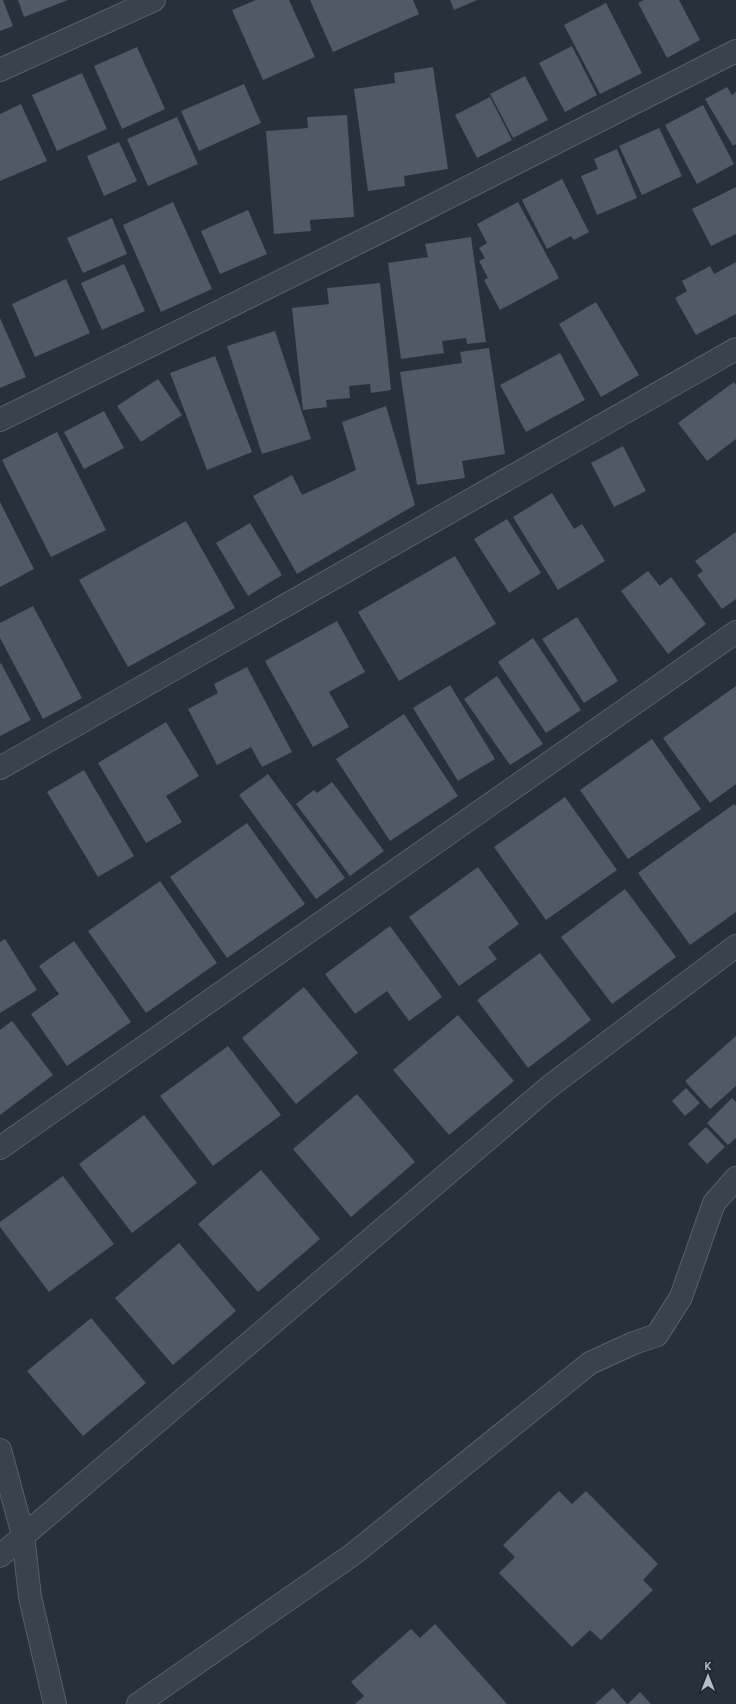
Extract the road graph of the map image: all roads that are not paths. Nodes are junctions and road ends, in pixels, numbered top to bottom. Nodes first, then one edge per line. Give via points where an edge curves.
1 (154, 0) edge
2 (736, 51) edge
3 (0, 70) edge
4 (736, 349) edge
5 (0, 420) edge
6 (736, 632) edge
7 (0, 768) edge
8 (736, 946) edge
9 (0, 1148) edge
10 (736, 1178) edge
11 (0, 1450) edge
12 (23, 1535) junction
13 (0, 1556) edge
14 (55, 1704) edge
15 (138, 1704) edge

1 - 3 street
2 - 5 street via 390,227
4 - 7 street
6 - 9 street
8 - 12 street via 550,1086
10 - 15 street via 714,1203 681,1297 657,1335 590,1363 352,1554
11 - 12 street
12 - 13 street
12 - 14 street via 30,1597

